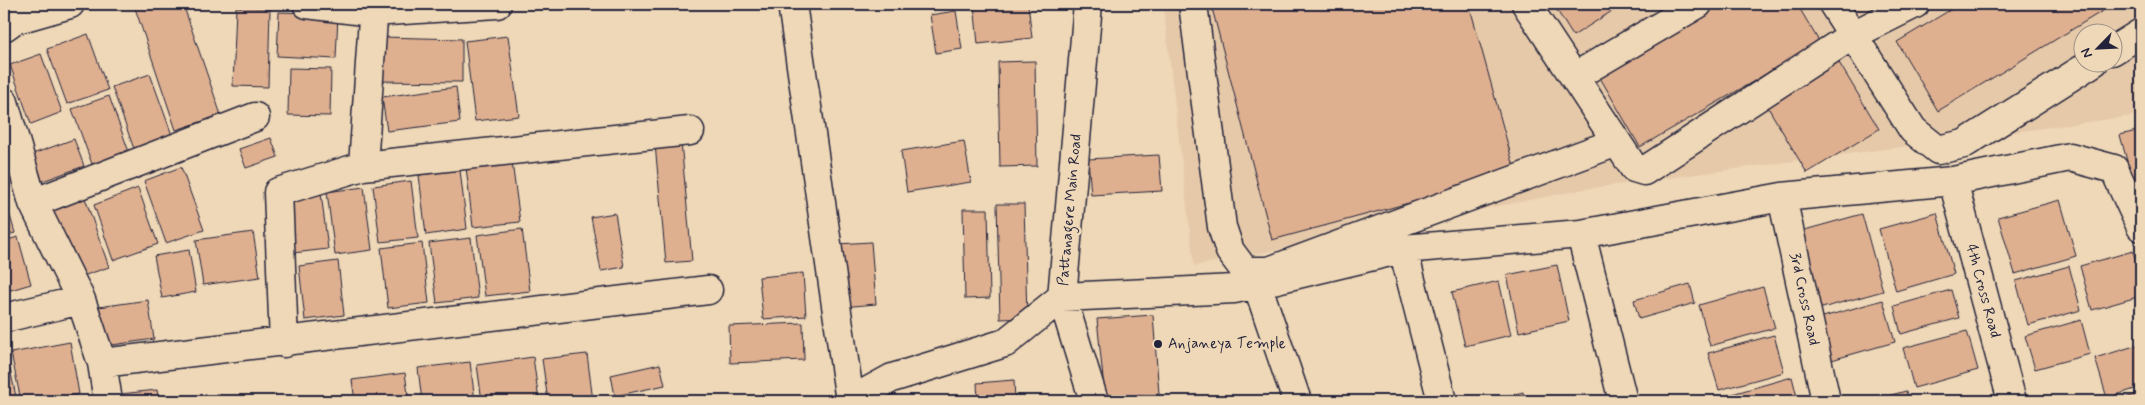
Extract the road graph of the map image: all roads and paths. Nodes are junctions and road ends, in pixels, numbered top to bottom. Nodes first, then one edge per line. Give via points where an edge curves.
1 (70, 4) edge
2 (307, 4) edge
3 (497, 4) edge
4 (792, 4) edge
5 (1088, 4) edge
6 (1193, 4) edge
7 (1526, 4) edge
8 (1698, 4) edge
9 (1833, 4) edge
10 (1915, 4) edge
11 (373, 8) edge
12 (4, 27) edge
13 (2141, 33) edge
14 (1853, 35) junction
15 (2122, 45) edge
16 (2078, 72) edge
17 (1574, 77) junction
18 (4, 102) edge
19 (255, 117) dead end
20 (690, 131) dead end
21 (1617, 142) junction
22 (363, 166) junction
23 (1953, 181) junction
24 (1782, 197) junction
25 (33, 203) junction
26 (2141, 227) edge
27 (1582, 234) junction
28 (1403, 249) junction
29 (1257, 284) junction
30 (708, 290) dead end
31 (1062, 297) junction
32 (81, 300) junction
33 (4, 318) edge
34 (284, 343) junction
35 (102, 364) junction
36 (108, 401) edge
37 (850, 401) edge
38 (1094, 401) edge
39 (1297, 401) edge
40 (1442, 401) edge
41 (1623, 401) edge
42 (1826, 401) edge
43 (2012, 401) edge

1 - 12 street via 14,20
2 - 11 street
3 - 11 street
4 - 37 street
5 - 31 street, Pattanagere Main Road
6 - 21 street via 1222,227 1230,251 1245,271 1269,271
7 - 17 street
8 - 17 street
9 - 14 street
10 - 14 street
11 - 22 street
13 - 15 street
14 - 16 street via 1913,130 1938,150 1964,144
14 - 21 street via 1644,171 1634,168
17 - 21 street
18 - 25 street
19 - 25 street
20 - 22 street
22 - 34 street via 278,192
23 - 24 street
23 - 26 street via 2070,158 2114,168
23 - 43 street, 4th Cross Road
24 - 27 street
24 - 42 street, 3rd Cross Road
25 - 32 street
27 - 28 street
27 - 41 street
28 - 29 street
28 - 40 street
29 - 31 street via 1235,290
29 - 39 street
30 - 34 street
31 - 37 street, Pattanagere Main Road via 1005,343 892,378
31 - 38 street
32 - 33 street
32 - 35 street
34 - 35 street
35 - 36 street

